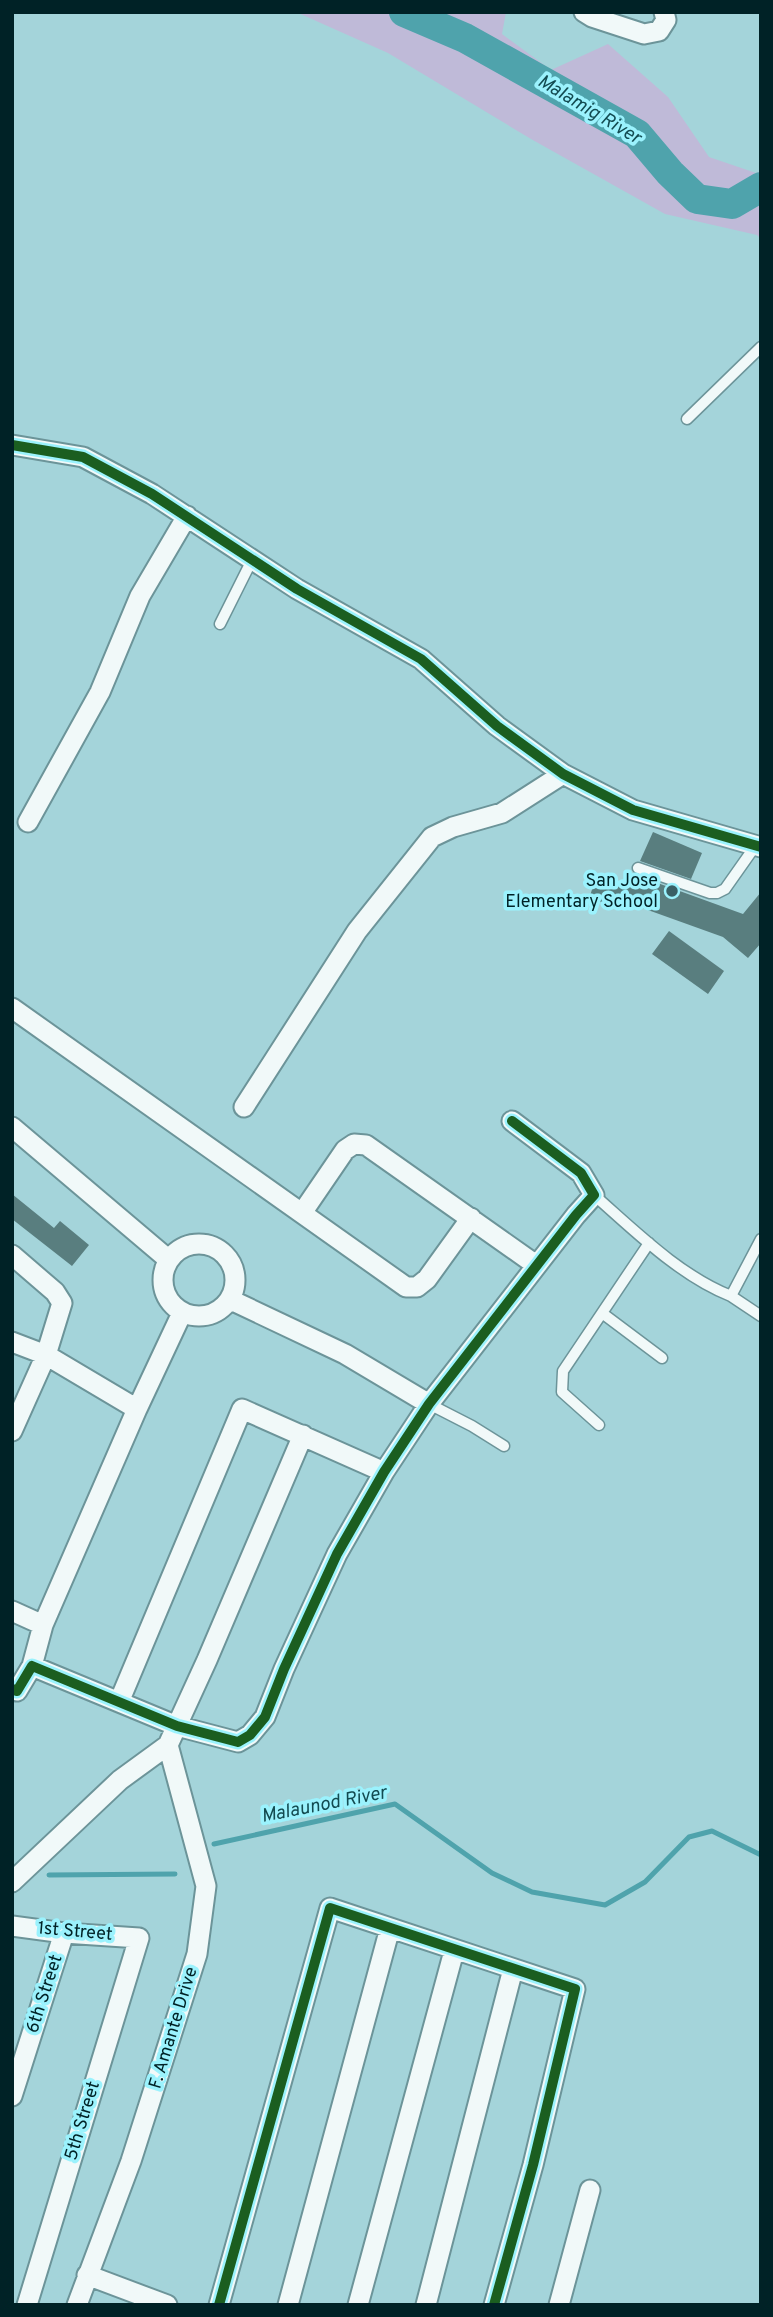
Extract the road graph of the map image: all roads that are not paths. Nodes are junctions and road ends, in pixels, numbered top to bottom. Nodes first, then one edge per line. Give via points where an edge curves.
1 (584, 12) edge
2 (664, 12) edge
3 (761, 346) edge
4 (687, 419) dead end
5 (12, 445) edge
6 (187, 516) junction
7 (253, 560) junction
8 (220, 624) dead end
9 (563, 774) junction
10 (28, 822) dead end
11 (758, 846) edge
12 (638, 868) dead end
13 (12, 1008) edge
14 (244, 1107) dead end
15 (512, 1121) dead end
16 (12, 1126) edge
17 (594, 1195) junction
18 (302, 1213) junction
19 (471, 1218) junction
20 (761, 1240) edge
21 (649, 1243) junction
22 (12, 1255) edge
23 (169, 1260) junction
24 (536, 1265) junction
25 (731, 1296) junction
26 (231, 1300) junction
27 (182, 1313) junction
28 (602, 1313) junction
29 (761, 1316) edge
30 (12, 1342) edge
31 (46, 1356) junction
32 (662, 1359) dead end
33 (429, 1404) junction
34 (137, 1409) junction
35 (599, 1425) dead end
36 (13, 1429) edge
37 (303, 1435) junction
38 (503, 1446) dead end
39 (384, 1472) junction
40 (12, 1611) edge
41 (43, 1625) junction
42 (33, 1666) junction
43 (12, 1689) edge
44 (119, 1702) junction
45 (177, 1726) junction
46 (168, 1745) junction
47 (12, 1882) edge
48 (12, 1926) edge
49 (390, 1928) junction
50 (64, 1933) junction
51 (139, 1938) joint
52 (454, 1951) junction
53 (513, 1969) junction
54 (12, 2096) edge
55 (590, 2190) dead end
56 (87, 2275) junction
57 (27, 2305) edge
58 (77, 2305) edge
59 (167, 2305) edge
60 (219, 2305) edge
61 (288, 2305) edge
62 (358, 2305) edge
63 (426, 2305) edge
64 (494, 2305) edge
65 (559, 2305) edge

1 - 2 street via 644,34 659,31 666,20
3 - 4 lane
5 - 6 street via 83,457
6 - 7 street
6 - 10 street via 140,596 100,692
7 - 8 lane
7 - 9 street via 421,659 497,726
9 - 11 street via 633,810
9 - 14 street via 502,813 432,837 357,931
11 - 12 lane via 717,893
13 - 18 street
15 - 17 street via 581,1173
16 - 23 street
17 - 21 lane
17 - 24 street
18 - 19 street via 406,1287 417,1287 427,1279
18 - 19 street via 345,1150 354,1144 366,1145
19 - 24 street
20 - 25 lane
21 - 25 lane via 710,1288
21 - 28 lane
22 - 31 street via 62,1303
23 - 26 street via 189,1245 201,1244 224,1253 236,1276
23 - 27 street via 163,1283 166,1295
24 - 33 street
25 - 29 lane
26 - 27 street via 214,1314 193,1317
26 - 33 street via 345,1354
27 - 34 street
28 - 32 lane
28 - 35 lane via 563,1371 562,1392
30 - 31 street
31 - 34 street
31 - 36 street
33 - 38 lane
33 - 39 street
34 - 41 street
37 - 39 street
37 - 44 street via 242,1409
37 - 45 street
39 - 45 street via 337,1554 265,1717 238,1742
40 - 41 street
41 - 42 street
42 - 43 street via 17,1691
42 - 44 street
44 - 45 street
45 - 46 street
46 - 47 street via 121,1780
46 - 56 street, F. Amante Drive via 206,1886 197,1954 131,2161
48 - 50 street, 1st Street
49 - 52 street
49 - 60 street via 330,1908
49 - 61 street
50 - 51 street, 1st Street
50 - 54 street, 6th Street
51 - 57 street, 5th Street
52 - 53 street
52 - 62 street
53 - 63 street
53 - 64 street via 576,1989
55 - 65 street
56 - 58 street, F. Amante Drive
56 - 59 street

